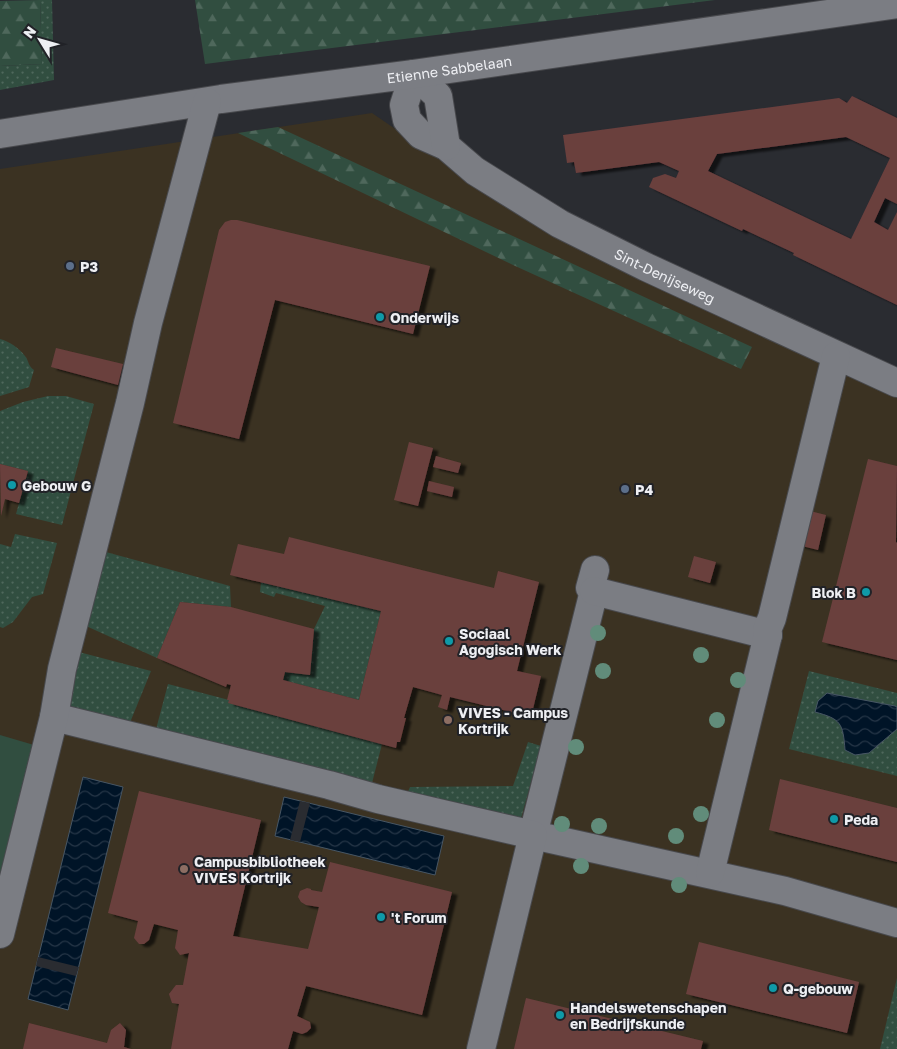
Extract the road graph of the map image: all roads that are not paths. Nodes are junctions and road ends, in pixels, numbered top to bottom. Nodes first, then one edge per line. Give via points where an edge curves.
1 (897, 4) edge
2 (414, 74) junction
3 (207, 102) junction
4 (0, 134) edge
5 (836, 356) junction
6 (897, 383) edge
7 (768, 635) junction
8 (54, 717) junction
9 (533, 834) junction
10 (710, 873) junction
11 (897, 923) edge
12 (0, 934) edge
13 (482, 1049) edge

1 - 2 street, Etienne Sabbelaan
2 - 3 street, Etienne Sabbelaan
2 - 5 street, Sint-Denijseweg via 438,96 446,146 475,172 560,224
3 - 4 street, Etienne Sabbelaan
3 - 8 street via 148,323 62,669
5 - 6 street, Sint-Denijseweg
5 - 7 street
7 - 9 street via 595,580
7 - 10 street
8 - 9 street via 378,799
8 - 12 street
9 - 10 street
9 - 13 street
10 - 11 street

